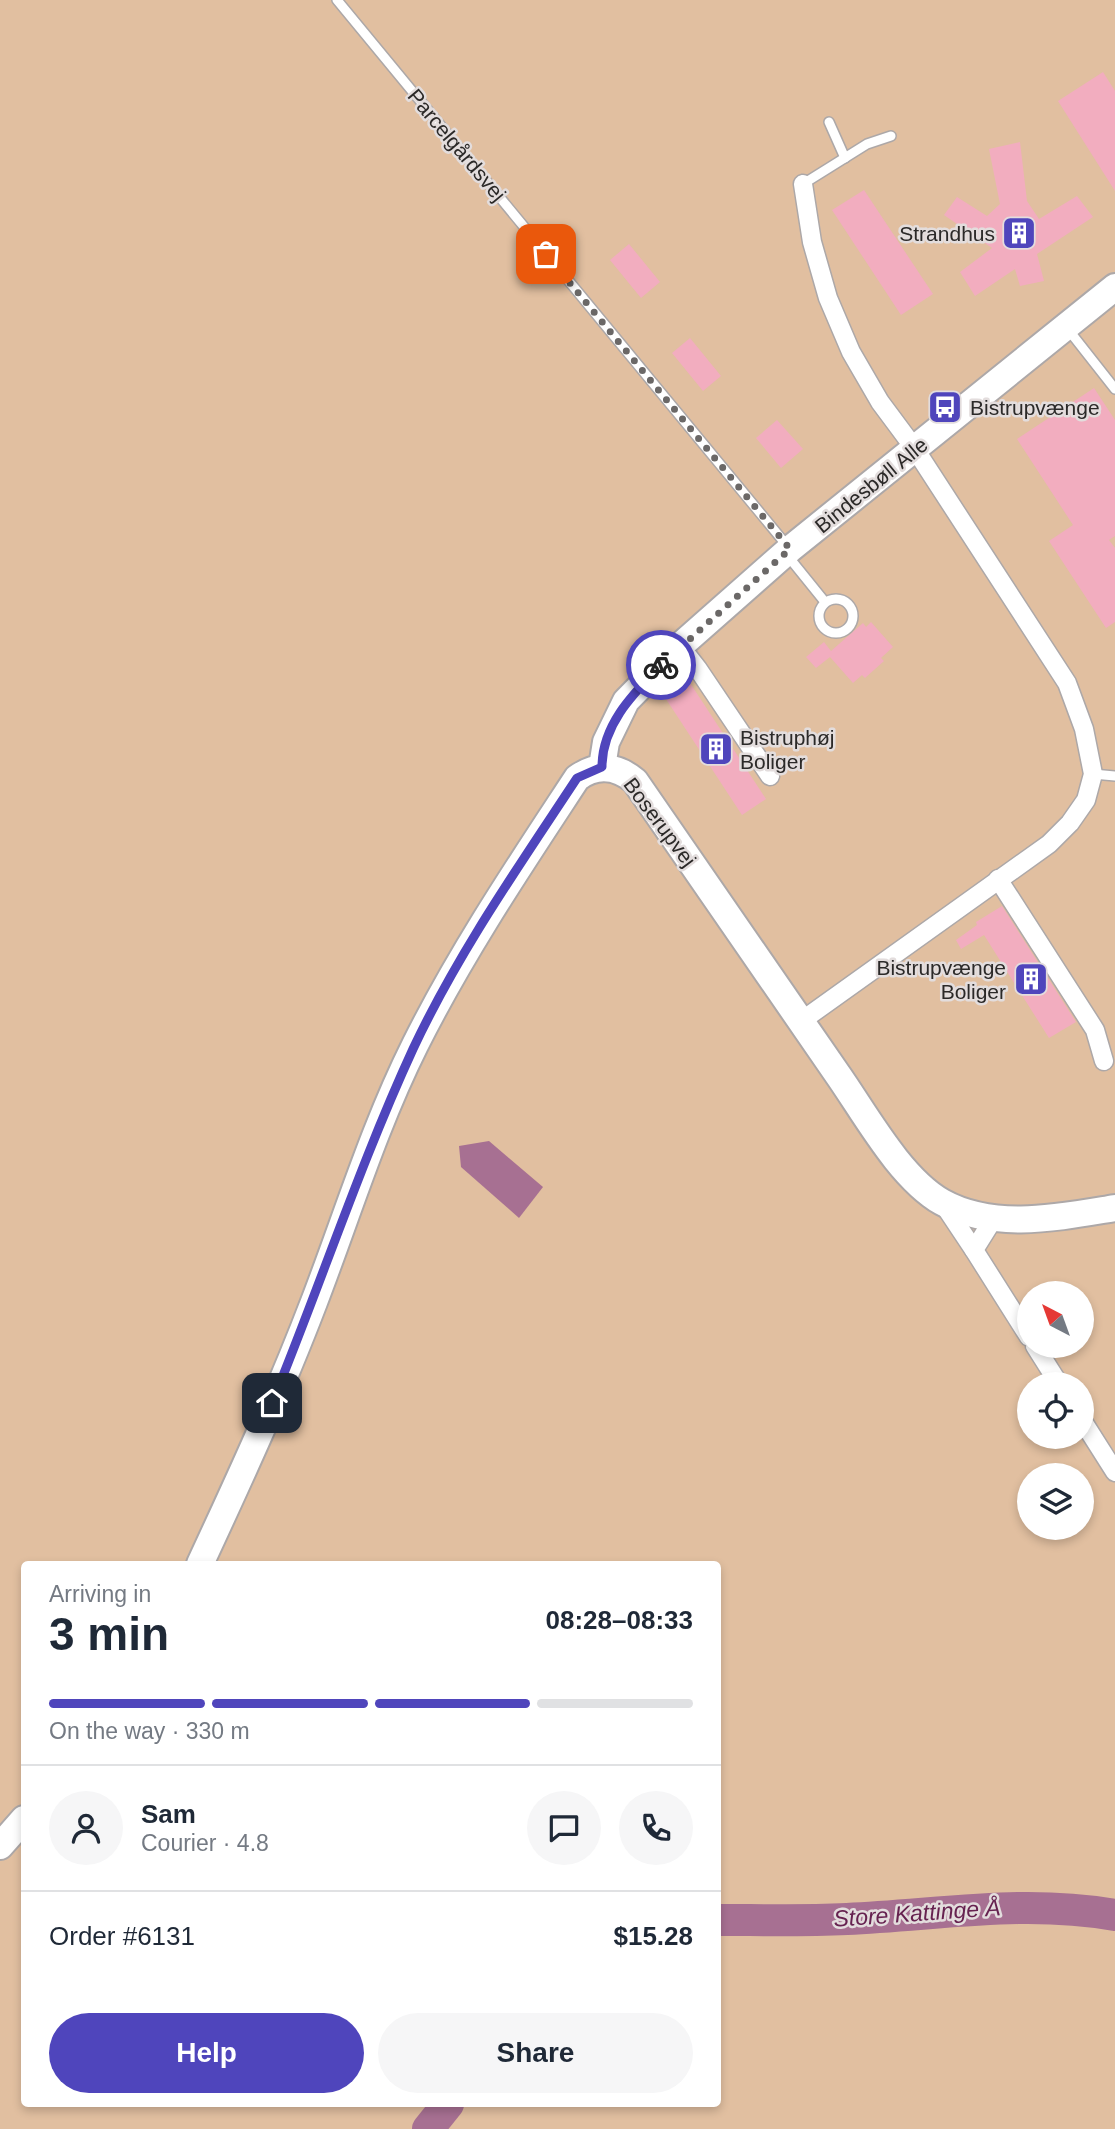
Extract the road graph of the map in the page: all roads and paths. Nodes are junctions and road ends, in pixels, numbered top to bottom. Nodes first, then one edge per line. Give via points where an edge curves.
1 (337, 0) edge
2 (829, 122) dead end
3 (891, 136) dead end
4 (845, 158) junction
5 (803, 184) joint
6 (1115, 287) edge
7 (1066, 327) junction
8 (1115, 389) edge
9 (915, 449) junction
10 (788, 551) junction
11 (825, 602) dead end
12 (680, 646) junction
13 (602, 767) junction
14 (1093, 774) junction
15 (770, 776) dead end
16 (1115, 776) edge
17 (998, 880) junction
18 (800, 1022) junction
19 (1104, 1061) dead end
20 (943, 1202) junction
21 (1115, 1208) edge
22 (995, 1218) junction
23 (974, 1250) junction
24 (1017, 1318) edge
25 (1094, 1439) edge
26 (1115, 1472) edge
27 (201, 1561) edge
28 (21, 1822) edge
29 (0, 1846) edge

1 - 10 lane, Parcelgårdsvej
2 - 4 lane
3 - 4 lane
4 - 5 lane
5 - 9 street via 812,242 832,309 880,402
6 - 7 street, Bindesbøll Alle
7 - 8 lane
7 - 9 street, Bindesbøll Alle
9 - 10 street, Bindesbøll Alle
9 - 14 street via 1067,683 1084,729
10 - 11 lane, Parcelgårdsvej
10 - 12 street, Bindesbøll Alle
12 - 13 street, Bindesbøll Alle via 626,701 606,742
12 - 15 street
13 - 18 street, Boserupvej via 621,771 635,781
13 - 27 street, Boserupvej via 577,778 466,948 414,1047 262,1428
14 - 16 lane
14 - 17 street via 1086,800 1070,823
17 - 18 street
17 - 19 street via 1095,1030
18 - 20 street, Boserupvej via 890,1150 913,1178
20 - 22 street, Boserupvej
20 - 23 street
21 - 22 street, Boserupvej via 1050,1218
22 - 23 street
23 - 24 street
25 - 26 street
28 - 29 street

